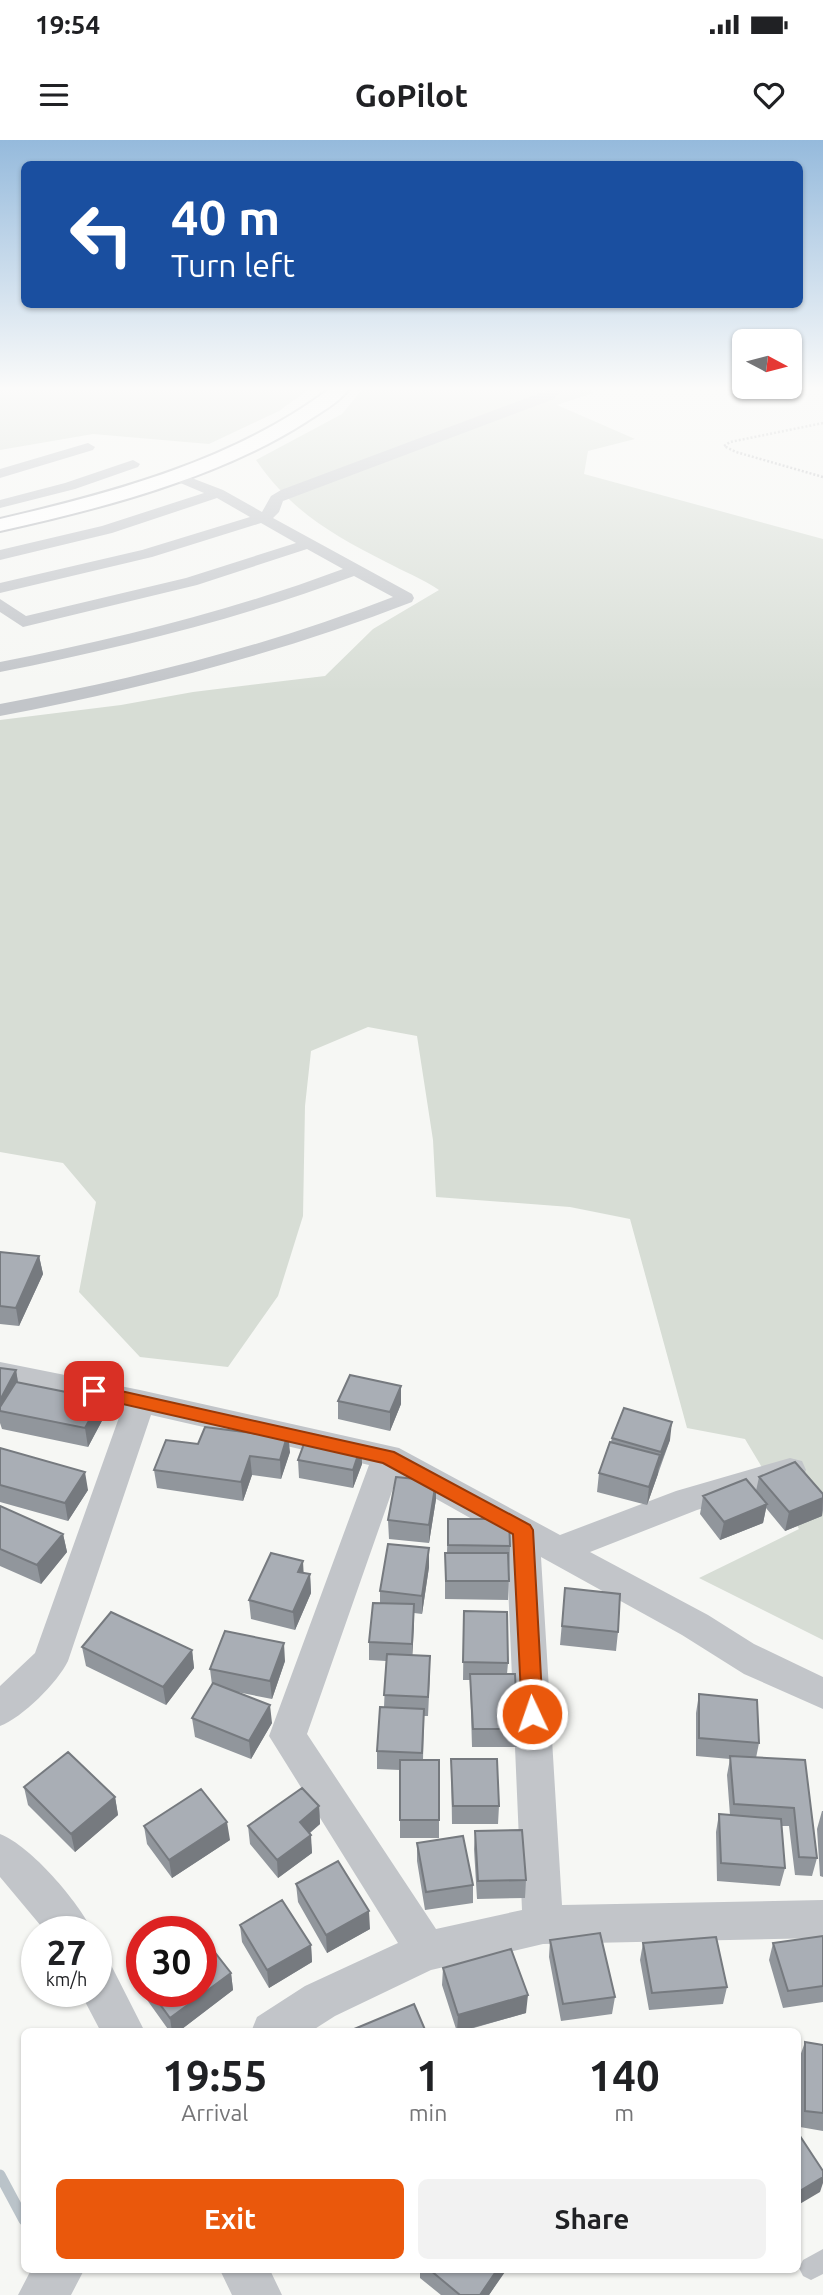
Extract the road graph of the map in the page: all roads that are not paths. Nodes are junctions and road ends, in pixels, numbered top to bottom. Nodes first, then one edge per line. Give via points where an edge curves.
1 (47, 491) edge
2 (127, 491) edge
3 (212, 491) edge
4 (293, 491) edge
5 (218, 493) junction
6 (0, 504) edge
7 (262, 518) junction
8 (0, 524) edge
9 (308, 544) junction
10 (0, 555) edge
11 (355, 570) junction
12 (0, 588) edge
13 (0, 604) edge
14 (8, 665) edge
15 (53, 700) junction
16 (0, 710) edge
17 (0, 1373) edge
18 (140, 1401) junction
19 (388, 1457) junction
20 (790, 1470) edge
21 (523, 1530) junction
22 (558, 1550) junction
23 (823, 1693) edge
24 (0, 1710) edge
25 (0, 1852) edge
26 (59, 1916) edge
27 (823, 1919) edge
28 (542, 1925) junction
29 (426, 1951) junction
30 (111, 2007) edge
31 (122, 2028) edge
32 (278, 2028) edge
33 (58, 2273) edge
34 (246, 2273) edge
35 (42, 2295) edge
36 (258, 2295) edge

1 - 6 street
2 - 8 main road
3 - 5 street
4 - 7 street via 276,499 272,512
5 - 7 street
5 - 10 street via 120,526
7 - 9 street
7 - 12 street via 146,554
9 - 11 street
9 - 13 street via 180,586 32,621 23,622
11 - 14 street via 222,615
11 - 15 street via 406,598 327,629 233,657
14 - 15 street
15 - 16 street
17 - 18 street
18 - 19 street
18 - 24 street via 50,1661
19 - 21 street
19 - 29 street via 288,1736
20 - 22 street via 688,1500
21 - 22 street
21 - 28 street
22 - 23 street via 695,1625 727,1649
25 - 26 street
27 - 28 street
28 - 29 street
29 - 32 street via 320,2001
30 - 31 street
33 - 35 street
34 - 36 street

